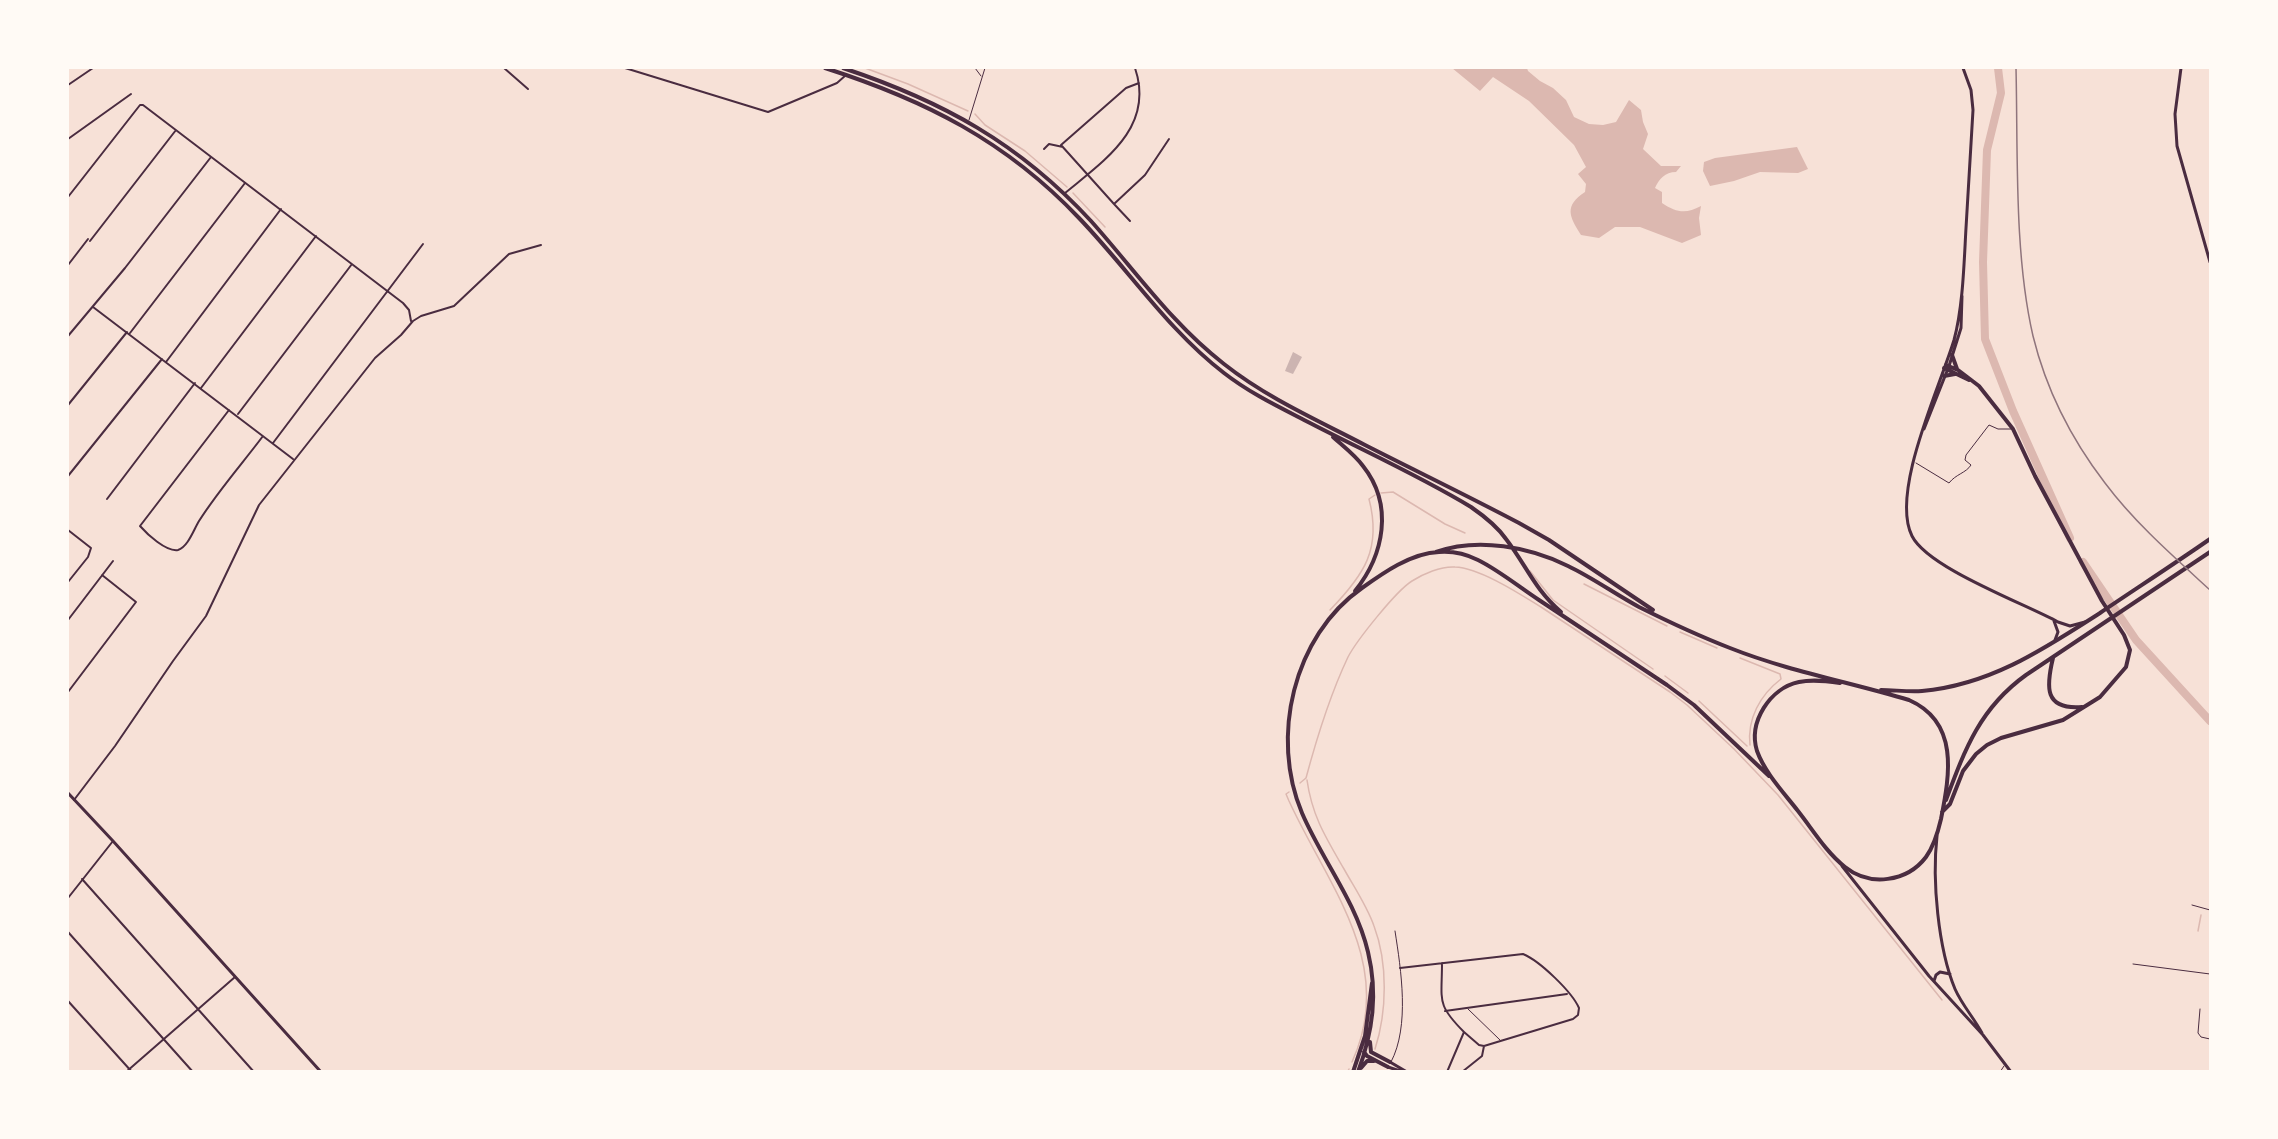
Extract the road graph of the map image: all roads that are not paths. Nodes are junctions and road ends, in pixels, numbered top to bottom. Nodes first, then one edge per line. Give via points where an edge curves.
1 (93, 68) edge
2 (504, 68) edge
3 (625, 68) edge
4 (825, 68) edge
5 (843, 68) edge
6 (975, 68) edge
7 (986, 68) edge
8 (1135, 68) edge
9 (1964, 68) edge
10 (2181, 68) edge
11 (846, 74) junction
12 (982, 78) junction
13 (1139, 83) junction
14 (68, 85) edge
15 (528, 89) dead end
16 (131, 94) dead end
17 (969, 122) junction
18 (176, 130) junction
19 (68, 139) edge
20 (1169, 139) dead end
21 (1063, 147) junction
22 (1044, 148) dead end
23 (211, 157) junction
24 (1088, 174) junction
25 (245, 183) junction
26 (1064, 194) junction
27 (68, 197) edge
28 (1114, 204) junction
29 (281, 209) junction
30 (1130, 221) dead end
31 (316, 236) junction
32 (423, 244) dead end
33 (541, 245) dead end
34 (2211, 261) edge
35 (68, 264) edge
36 (352, 264) junction
37 (1962, 290) junction
38 (387, 291) junction
39 (93, 307) junction
40 (410, 324) junction
41 (128, 333) junction
42 (68, 336) edge
43 (1952, 355) junction
44 (162, 359) junction
45 (166, 362) junction
46 (1946, 367) junction
47 (1957, 372) junction
48 (1944, 376) junction
49 (195, 383) junction
50 (201, 388) junction
51 (68, 405) edge
52 (229, 410) junction
53 (237, 416) junction
54 (2013, 429) junction
55 (1330, 434) junction
56 (1922, 434) junction
57 (263, 436) junction
58 (273, 442) junction
59 (1366, 448) junction
60 (293, 459) junction
61 (1914, 462) junction
62 (68, 476) edge
63 (108, 499) dead end
64 (68, 530) edge
65 (2211, 539) edge
66 (1436, 552) junction
67 (2211, 552) edge
68 (113, 561) dead end
69 (102, 575) junction
70 (68, 582) edge
71 (1352, 595) junction
72 (2048, 616) junction
73 (1664, 617) junction
74 (68, 620) edge
75 (1572, 622) junction
76 (2086, 622) junction
77 (2052, 644) junction
78 (2054, 658) junction
79 (1840, 683) junction
80 (1874, 689) junction
81 (68, 692) edge
82 (2086, 706) junction
83 (1778, 784) junction
84 (68, 793) edge
85 (74, 800) junction
86 (1943, 806) junction
87 (1942, 812) junction
88 (1938, 832) junction
89 (113, 841) junction
90 (1838, 860) junction
91 (82, 879) junction
92 (68, 898) edge
93 (2192, 905) dead end
94 (2211, 910) edge
95 (1395, 931) dead end
96 (68, 932) edge
97 (1442, 963) junction
98 (2133, 964) dead end
99 (1400, 968) junction
100 (1950, 974) junction
101 (2211, 974) edge
102 (236, 977) junction
103 (1373, 980) junction
104 (1934, 981) junction
105 (1568, 993) junction
106 (68, 1001) edge
107 (1467, 1008) junction
108 (198, 1009) junction
109 (2200, 1009) dead end
110 (1445, 1011) junction
111 (1464, 1032) junction
112 (1983, 1035) junction
113 (164, 1039) junction
114 (2211, 1039) edge
115 (1501, 1041) junction
116 (1484, 1046) junction
117 (1365, 1054) junction
118 (1389, 1064) junction
119 (2006, 1065) junction
120 (129, 1071) edge
121 (193, 1071) edge
122 (254, 1071) edge
123 (321, 1071) edge
124 (1356, 1071) edge
125 (1405, 1071) edge
126 (1447, 1071) edge
127 (1462, 1071) edge
128 (2000, 1071) edge
129 (2011, 1071) edge

1 - 14 street
2 - 15 street
3 - 11 street via 768,112 837,83
4 - 11 highway
5 - 17 highway via 910,92
6 - 12 lane
7 - 12 lane
8 - 13 street
9 - 37 street via 1973,110
10 - 34 street via 2175,114 2177,146
11 - 55 highway via 925,105 1007,154 1079,218 1201,353 1252,392
12 - 17 lane
13 - 21 street via 1126,88
13 - 24 street via 1135,122 1122,143
16 - 19 street
17 - 26 highway via 1017,154
18 - 23 street
18 - 27 street via 140,105
18 - 35 street
20 - 28 street via 1145,175
21 - 22 street via 1049,144
21 - 24 street
23 - 25 street
23 - 39 street
24 - 26 street
24 - 28 street
25 - 29 street
25 - 41 street
26 - 59 highway via 1183,327 1221,362 1265,393
28 - 30 street
29 - 31 street
29 - 45 street
31 - 36 street
31 - 50 street
32 - 38 street
33 - 40 street via 509,254 454,306 421,316
36 - 38 street
36 - 53 street
37 - 43 street via 1960,328
37 - 46 street
38 - 40 street via 406,306
38 - 58 street
39 - 41 street
39 - 42 street
40 - 60 street via 375,358
41 - 44 street
41 - 51 street
43 - 46 street
43 - 47 highway
44 - 45 street
44 - 62 street
45 - 49 street
46 - 47 highway
46 - 48 street
46 - 56 street
47 - 48 highway
47 - 54 highway via 1977,384
48 - 56 street
49 - 50 street
49 - 63 street
50 - 52 street
52 - 53 street
52 - 57 street via 140,526 170,550 183,547
53 - 57 street
54 - 61 lane via 1989,425 1966,455 1965,460 1971,465 1955,474 1949,483
54 - 82 highway via 2102,601 2128,643 2126,667 2100,697
55 - 59 highway
55 - 71 highway via 1363,465 1377,489 1382,514 1379,549
56 - 61 street
57 - 58 street
58 - 60 street
59 - 73 highway via 1529,528
59 - 75 highway via 1480,513 1506,539 1537,589
60 - 85 street via 259,505 206,616
61 - 72 street via 1905,510 1912,537 1921,549 1948,568
64 - 70 street via 91,548
65 - 76 highway
66 - 71 highway via 1391,569
66 - 73 highway via 1469,546 1532,552 1568,566
66 - 75 highway via 1456,553 1479,561
67 - 78 highway
68 - 69 street
69 - 74 street
69 - 81 street via 136,602
71 - 103 highway via 1323,627 1300,671 1291,708 1288,758 1301,811 1358,921
72 - 76 street via 2070,626
72 - 77 street via 2058,628
73 - 79 highway via 1730,648
75 - 83 highway via 1694,705
76 - 77 highway
77 - 80 highway via 2019,663 1967,683 1920,691
78 - 82 highway via 2047,683 2050,695 2063,706
78 - 86 highway via 2015,682 1985,714 1966,748
79 - 80 highway
79 - 83 highway via 1794,683 1766,704 1756,726 1756,746
80 - 86 highway via 1918,704 1938,723 1947,748
82 - 87 highway via 2062,720 1987,745 1963,771 1950,804
83 - 90 highway
84 - 85 street
85 - 89 street
86 - 87 highway
87 - 88 highway
88 - 90 highway via 1925,858 1898,877 1865,877
88 - 100 street via 1939,912
89 - 91 street
89 - 102 street
90 - 104 street
91 - 92 street
91 - 108 street
93 - 94 lane
95 - 99 lane
96 - 113 street
97 - 99 street
97 - 105 street via 1523,954
97 - 110 street
98 - 101 lane
99 - 118 lane via 1402,1024
100 - 104 street via 1940,972
100 - 112 street
102 - 108 street
102 - 123 street
103 - 117 highway
103 - 118 highway via 1376,1006 1369,1048
103 - 124 highway
104 - 112 street
105 - 107 street
105 - 115 street via 1578,1006 1576,1017
106 - 120 street
107 - 110 street
107 - 115 lane
108 - 113 street
108 - 122 street
109 - 114 lane via 2198,1033
110 - 111 street
111 - 116 street
111 - 126 street
112 - 119 street
113 - 120 street
113 - 121 street
115 - 116 street
116 - 127 street via 1482,1056
117 - 118 highway
117 - 124 highway
118 - 124 highway via 1370,1060
118 - 125 street
119 - 128 lane
119 - 129 street

